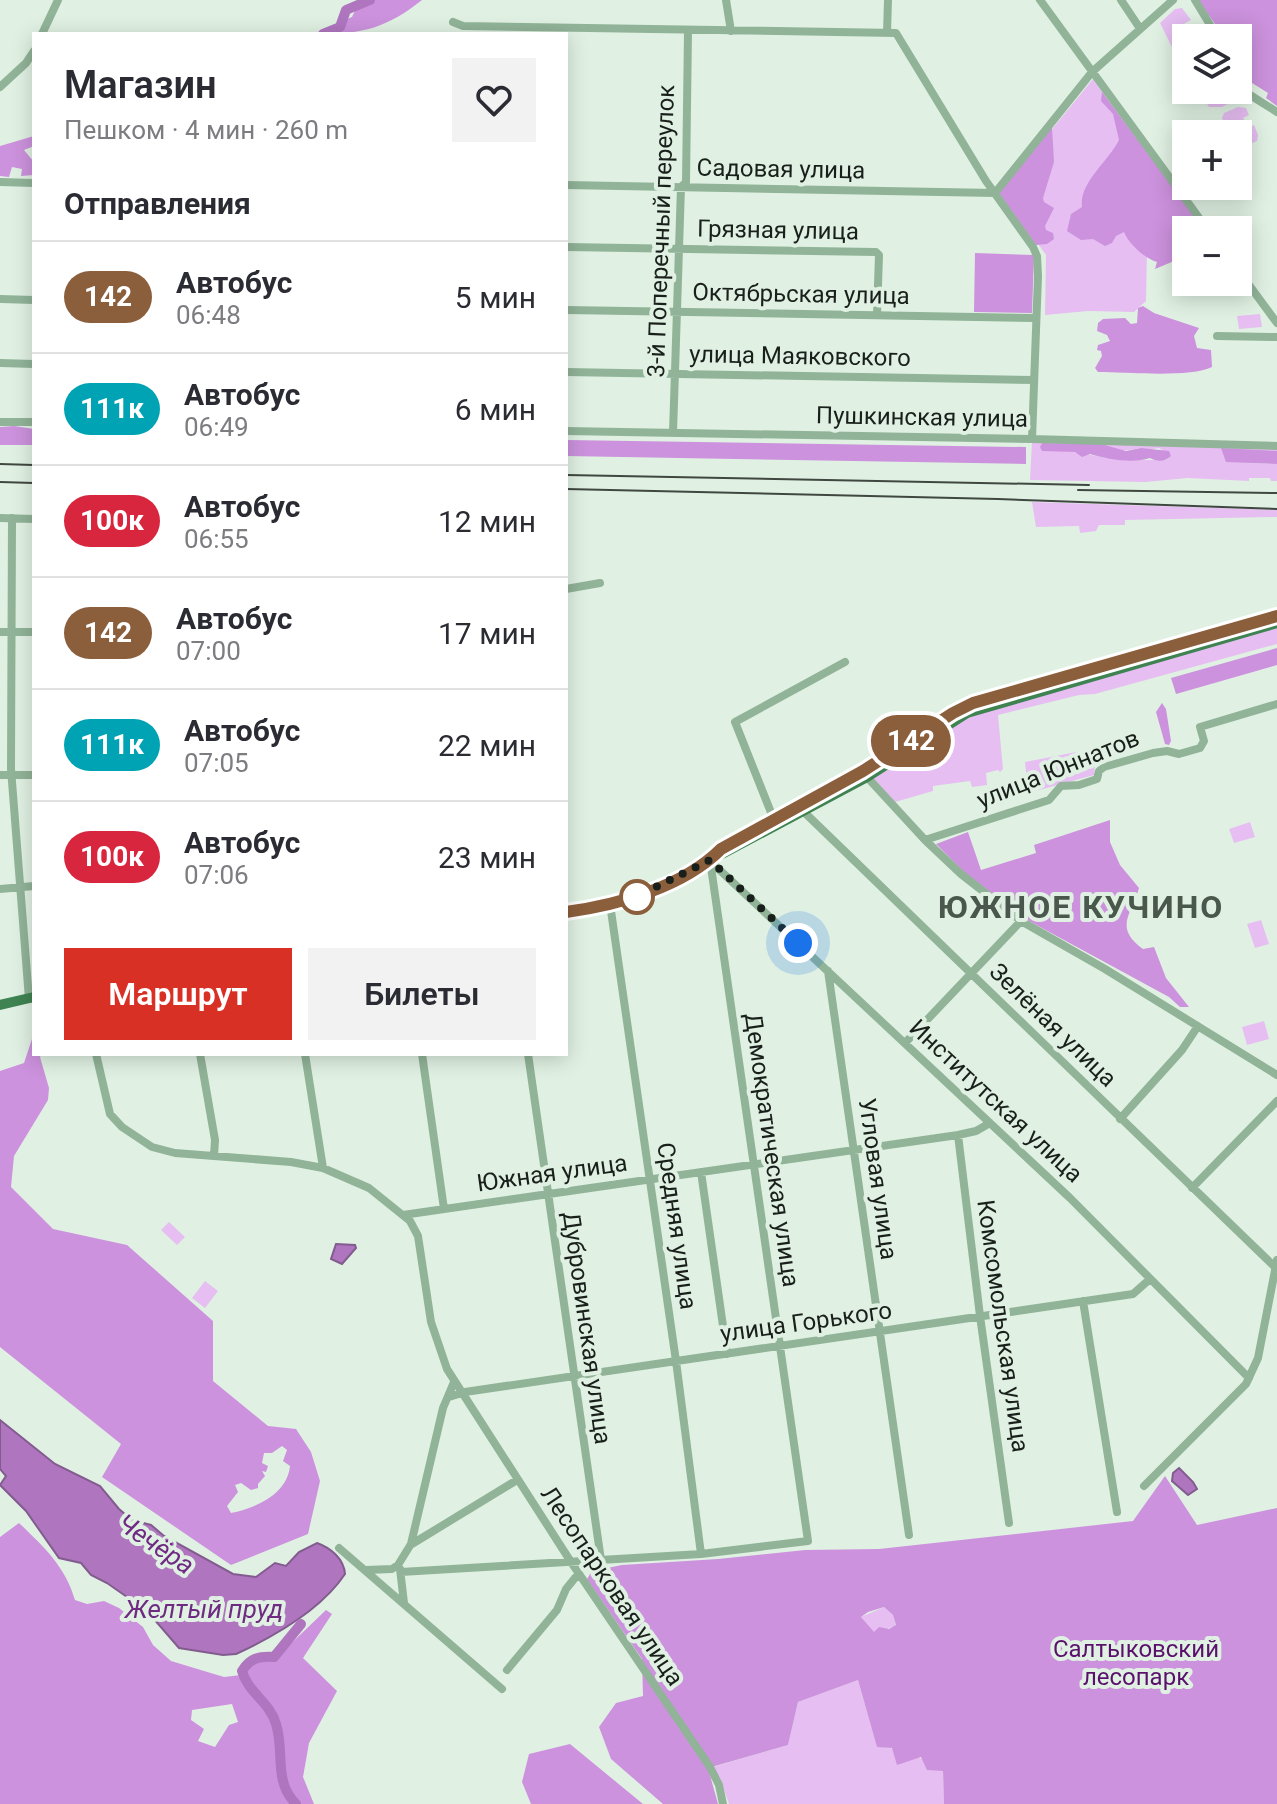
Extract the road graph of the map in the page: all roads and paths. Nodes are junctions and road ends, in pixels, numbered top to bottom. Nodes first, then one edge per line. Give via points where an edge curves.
1 (58, 0) edge
2 (726, 0) edge
3 (888, 0) edge
4 (1040, 0) edge
5 (1121, 0) edge
6 (1173, 0) edge
7 (1195, 0) edge
8 (1210, 24) edge
9 (456, 27) edge
10 (1139, 27) junction
11 (688, 31) junction
12 (731, 31) junction
13 (43, 32) edge
14 (892, 33) junction
15 (32, 54) edge
16 (1092, 72) junction
17 (0, 87) edge
18 (1252, 96) edge
19 (1277, 112) edge
20 (0, 182) edge
21 (32, 183) edge
22 (568, 185) edge
23 (681, 187) junction
24 (995, 193) junction
25 (1198, 216) edge
26 (568, 247) edge
27 (680, 248) junction
28 (1252, 289) edge
29 (0, 299) edge
30 (32, 300) edge
31 (568, 310) edge
32 (678, 312) junction
33 (877, 315) junction
34 (1036, 318) junction
35 (1277, 323) edge
36 (1217, 336) dead end
37 (1277, 337) edge
38 (0, 363) edge
39 (32, 364) edge
40 (568, 372) edge
41 (676, 374) junction
42 (1034, 380) junction
43 (0, 422) edge
44 (32, 422) edge
45 (568, 431) edge
46 (673, 433) junction
47 (1032, 439) junction
48 (1277, 446) edge
49 (0, 518) edge
50 (12, 518) junction
51 (32, 519) edge
52 (600, 583) dead end
53 (568, 589) edge
54 (1277, 616) edge
55 (1277, 623) edge
56 (0, 632) edge
57 (13, 632) junction
58 (32, 632) edge
59 (1192, 644) junction
60 (845, 662) dead end
61 (1277, 704) edge
62 (0, 775) edge
63 (11, 775) junction
64 (32, 775) edge
65 (867, 777) junction
66 (803, 811) junction
67 (774, 820) junction
68 (925, 840) junction
69 (710, 860) junction
70 (32, 886) edge
71 (21, 887) junction
72 (0, 889) edge
73 (610, 904) junction
74 (568, 912) edge
75 (1021, 921) junction
76 (828, 971) junction
77 (972, 973) junction
78 (32, 998) edge
79 (0, 1005) edge
80 (1198, 1026) junction
81 (905, 1043) junction
82 (96, 1056) edge
83 (200, 1056) edge
84 (305, 1056) edge
85 (422, 1056) edge
86 (528, 1056) edge
87 (1277, 1075) edge
88 (1277, 1101) edge
89 (1120, 1119) junction
90 (990, 1123) junction
91 (958, 1135) junction
92 (854, 1150) junction
93 (214, 1156) junction
94 (753, 1164) junction
95 (323, 1168) junction
96 (701, 1172) junction
97 (651, 1179) junction
98 (1192, 1188) junction
99 (547, 1194) junction
100 (444, 1209) junction
101 (403, 1215) junction
102 (1276, 1264) edge
103 (1150, 1279) junction
104 (1083, 1301) junction
105 (980, 1316) junction
106 (880, 1331) junction
107 (779, 1346) junction
108 (727, 1354) junction
109 (676, 1361) junction
110 (574, 1376) junction
111 (1249, 1378) junction
112 (454, 1382) junction
113 (461, 1393) junction
114 (449, 1397) junction
115 (517, 1480) junction
116 (1144, 1486) dead end
117 (1117, 1512) dead end
118 (1009, 1523) dead end
119 (909, 1535) dead end
120 (411, 1544) junction
121 (339, 1548) dead end
122 (701, 1554) junction
123 (601, 1560) junction
124 (571, 1562) junction
125 (399, 1569) junction
126 (366, 1570) junction
127 (579, 1573) junction
128 (406, 1607) junction
129 (507, 1670) dead end
130 (502, 1689) dead end
131 (723, 1804) edge

1 - 13 street
2 - 12 street
3 - 14 street
4 - 16 street
5 - 10 street
6 - 10 street
7 - 8 street
9 - 11 street
10 - 16 street
11 - 12 street
11 - 23 street, 3-й Поперечный переулок via 686,182
12 - 14 street
14 - 24 street
15 - 17 street
16 - 24 street
16 - 25 street
18 - 19 street
20 - 21 street
22 - 23 street, Садовая улица
23 - 24 street, Садовая улица
23 - 27 street, 3-й Поперечный переулок
24 - 34 street via 1036,251
26 - 27 street, Грязная улица
27 - 32 street, 3-й Поперечный переулок
27 - 33 street, Грязная улица via 876,252
28 - 35 street
29 - 30 street
31 - 32 street, Октябрьская улица
32 - 33 street, Октябрьская улица
32 - 41 street, 3-й Поперечный переулок
33 - 34 street, Октябрьская улица
34 - 42 street
36 - 37 street
38 - 39 street
40 - 41 street, улица Маяковского
41 - 42 street, улица Маяковского
41 - 46 street, 3-й Поперечный переулок
42 - 47 street
43 - 44 street
45 - 46 street, Пушкинская улица
46 - 47 street, Пушкинская улица
47 - 48 street, Пушкинская улица
49 - 50 street
50 - 51 street
50 - 57 street
52 - 53 street
54 - 59 main road
55 - 59 main road
56 - 57 street
57 - 58 street
57 - 63 street
59 - 65 main road via 975,710
59 - 67 main road via 964,707
60 - 67 street via 735,722
61 - 68 street, улица Юннатов via 1200,727 1200,748 1153,753 1104,767 1097,779 1061,786 1049,800
62 - 63 street
63 - 64 street
63 - 71 street
65 - 66 main road
65 - 68 street
66 - 69 main road
66 - 77 street, Зелёная улица
67 - 69 main road
68 - 75 street
69 - 73 main road via 656,889
69 - 76 street, Институтская улица
69 - 94 street, Демократическая улица
70 - 71 street
71 - 72 street
71 - 78 street
73 - 74 main road
73 - 97 street, Средняя улица
75 - 77 street
75 - 80 street
76 - 81 street, Институтская улица
76 - 92 street, Угловая улица
77 - 81 street
77 - 89 street, Зелёная улица
78 - 79 main road
80 - 87 street
80 - 89 street
81 - 90 street, Институтская улица
82 - 93 street via 106,1105 118,1123 158,1150
83 - 93 street
84 - 95 street
85 - 100 street
86 - 99 street, Дубровинская улица
88 - 98 street
89 - 98 street, Зелёная улица
90 - 91 street, Южная улица
90 - 103 street, Институтская улица
91 - 92 street, Южная улица
91 - 105 street, Комсомольская улица
92 - 94 street, Южная улица
92 - 106 street, Угловая улица
93 - 95 street
94 - 96 street, Южная улица
94 - 107 street, Демократическая улица
95 - 101 street via 359,1182
96 - 97 street, Южная улица
96 - 108 street
97 - 99 street, Южная улица
97 - 109 street, Средняя улица
98 - 102 street, Зелёная улица
99 - 100 street, Южная улица
99 - 110 street, Дубровинская улица
100 - 101 street, Южная улица
101 - 112 street, Лесопарковая улица via 418,1236 431,1322
102 - 111 street via 1258,1358
103 - 104 street, улица Горького via 1137,1293
103 - 111 street, Институтская улица
104 - 105 street, улица Горького
104 - 117 street
105 - 106 street, улица Горького
105 - 118 street, Комсомольская улица
106 - 107 street, улица Горького
106 - 119 street, Угловая улица
107 - 108 street, улица Горького
107 - 122 street, Демократическая улица via 808,1541
108 - 109 street, улица Горького
109 - 110 street, улица Горького
109 - 122 street, Средняя улица
110 - 113 street, улица Горького
110 - 123 street, Дубровинская улица
111 - 116 street
112 - 113 street, Лесопарковая улица
112 - 114 street
113 - 114 street, улица Горького
113 - 115 street, Лесопарковая улица
114 - 120 street
115 - 120 street
115 - 124 street, Лесопарковая улица
120 - 125 street
121 - 126 street
122 - 123 street
123 - 124 street
124 - 125 street
124 - 127 street, Лесопарковая улица
125 - 126 street
125 - 128 street
126 - 128 street
127 - 129 street via 557,1610
127 - 131 street, Лесопарковая улица via 710,1767
128 - 130 street

